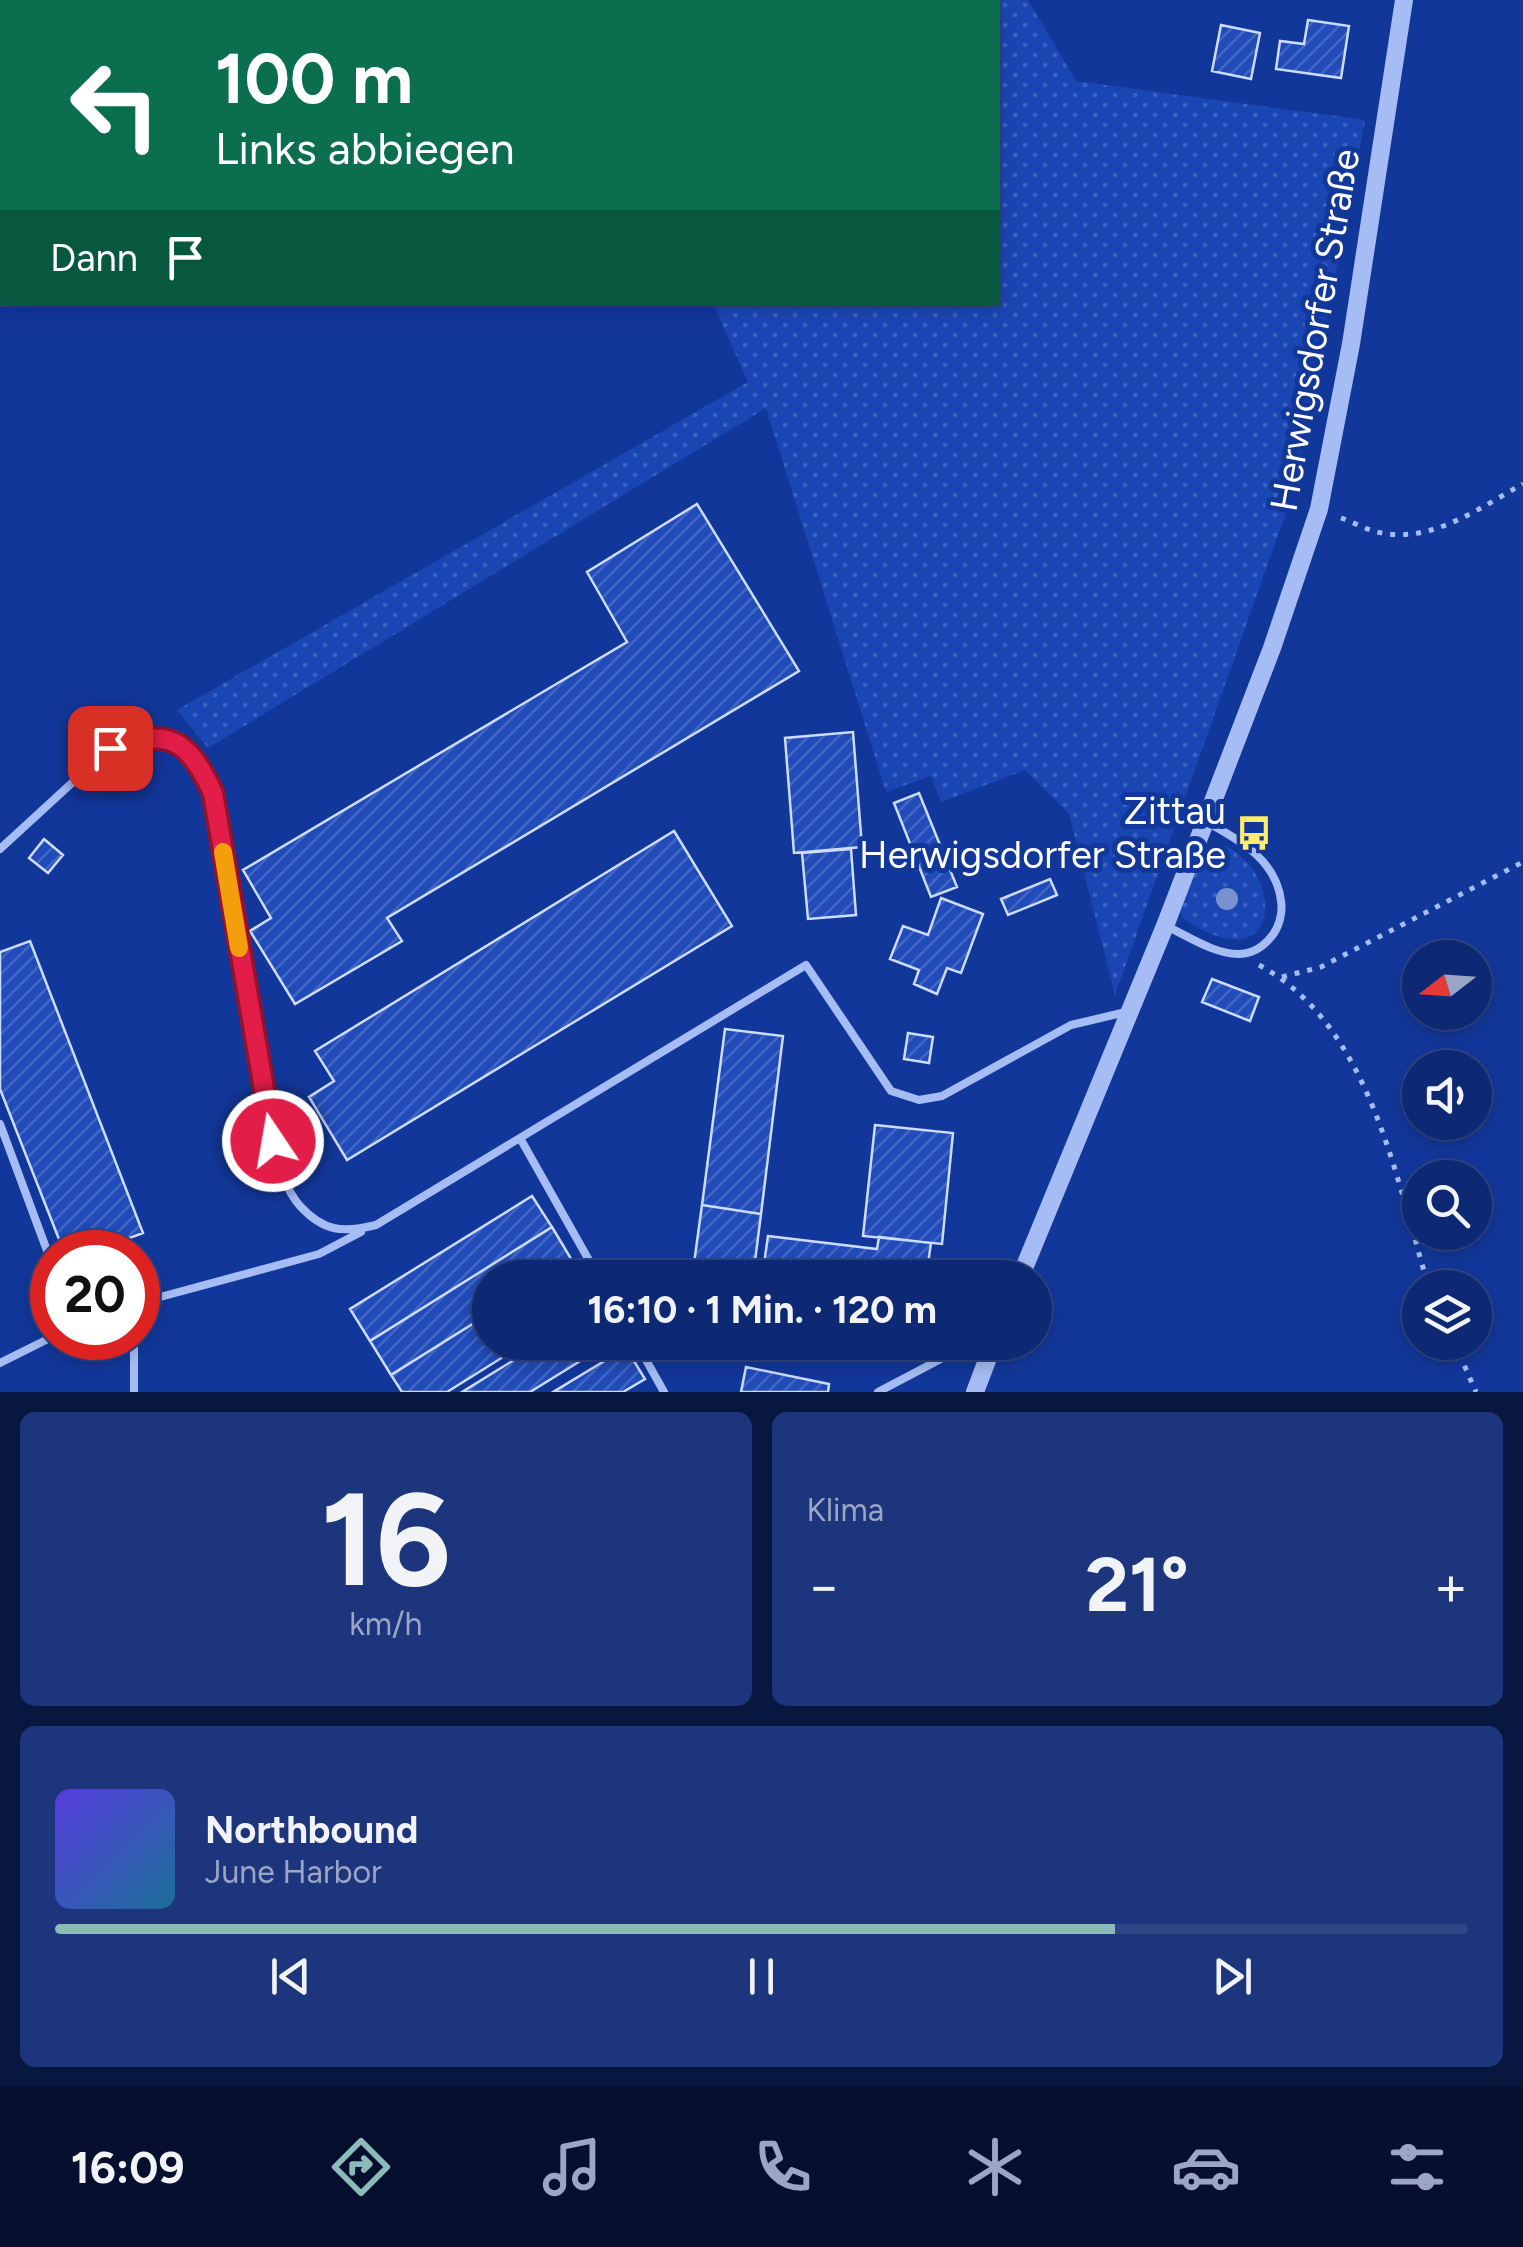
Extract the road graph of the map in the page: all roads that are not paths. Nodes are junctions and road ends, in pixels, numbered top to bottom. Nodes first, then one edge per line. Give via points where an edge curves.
1 (1404, 0) edge
2 (1206, 821) junction
3 (0, 849) edge
4 (1165, 926) junction
5 (1130, 1011) junction
6 (0, 1124) edge
7 (520, 1138) junction
8 (376, 1225) junction
9 (39, 1230) edge
10 (589, 1260) edge
11 (1027, 1260) edge
12 (160, 1297) edge
13 (30, 1348) edge
14 (134, 1360) edge
15 (646, 1360) edge
16 (939, 1360) edge
17 (987, 1360) edge
18 (0, 1363) edge
19 (134, 1392) edge
20 (664, 1392) edge
21 (878, 1392) edge
22 (975, 1392) edge

1 - 2 street, Herwigsdorfer Straße via 1320,509
2 - 4 street, Herwigsdorfer Straße
2 - 4 lane via 1265,861 1279,885 1276,931 1262,948 1239,954
3 - 8 lane via 110,748 137,739 182,745 213,793 280,1172 297,1203 318,1222 347,1232
4 - 5 street, Herwigsdorfer Straße
5 - 7 lane via 1071,1025 942,1096 918,1100 892,1091 806,965
5 - 11 street, Herwigsdorfer Straße
6 - 9 lane
7 - 8 lane
7 - 10 lane
8 - 12 lane via 319,1254
13 - 18 lane
14 - 19 lane
15 - 20 lane
16 - 21 lane
17 - 22 street

